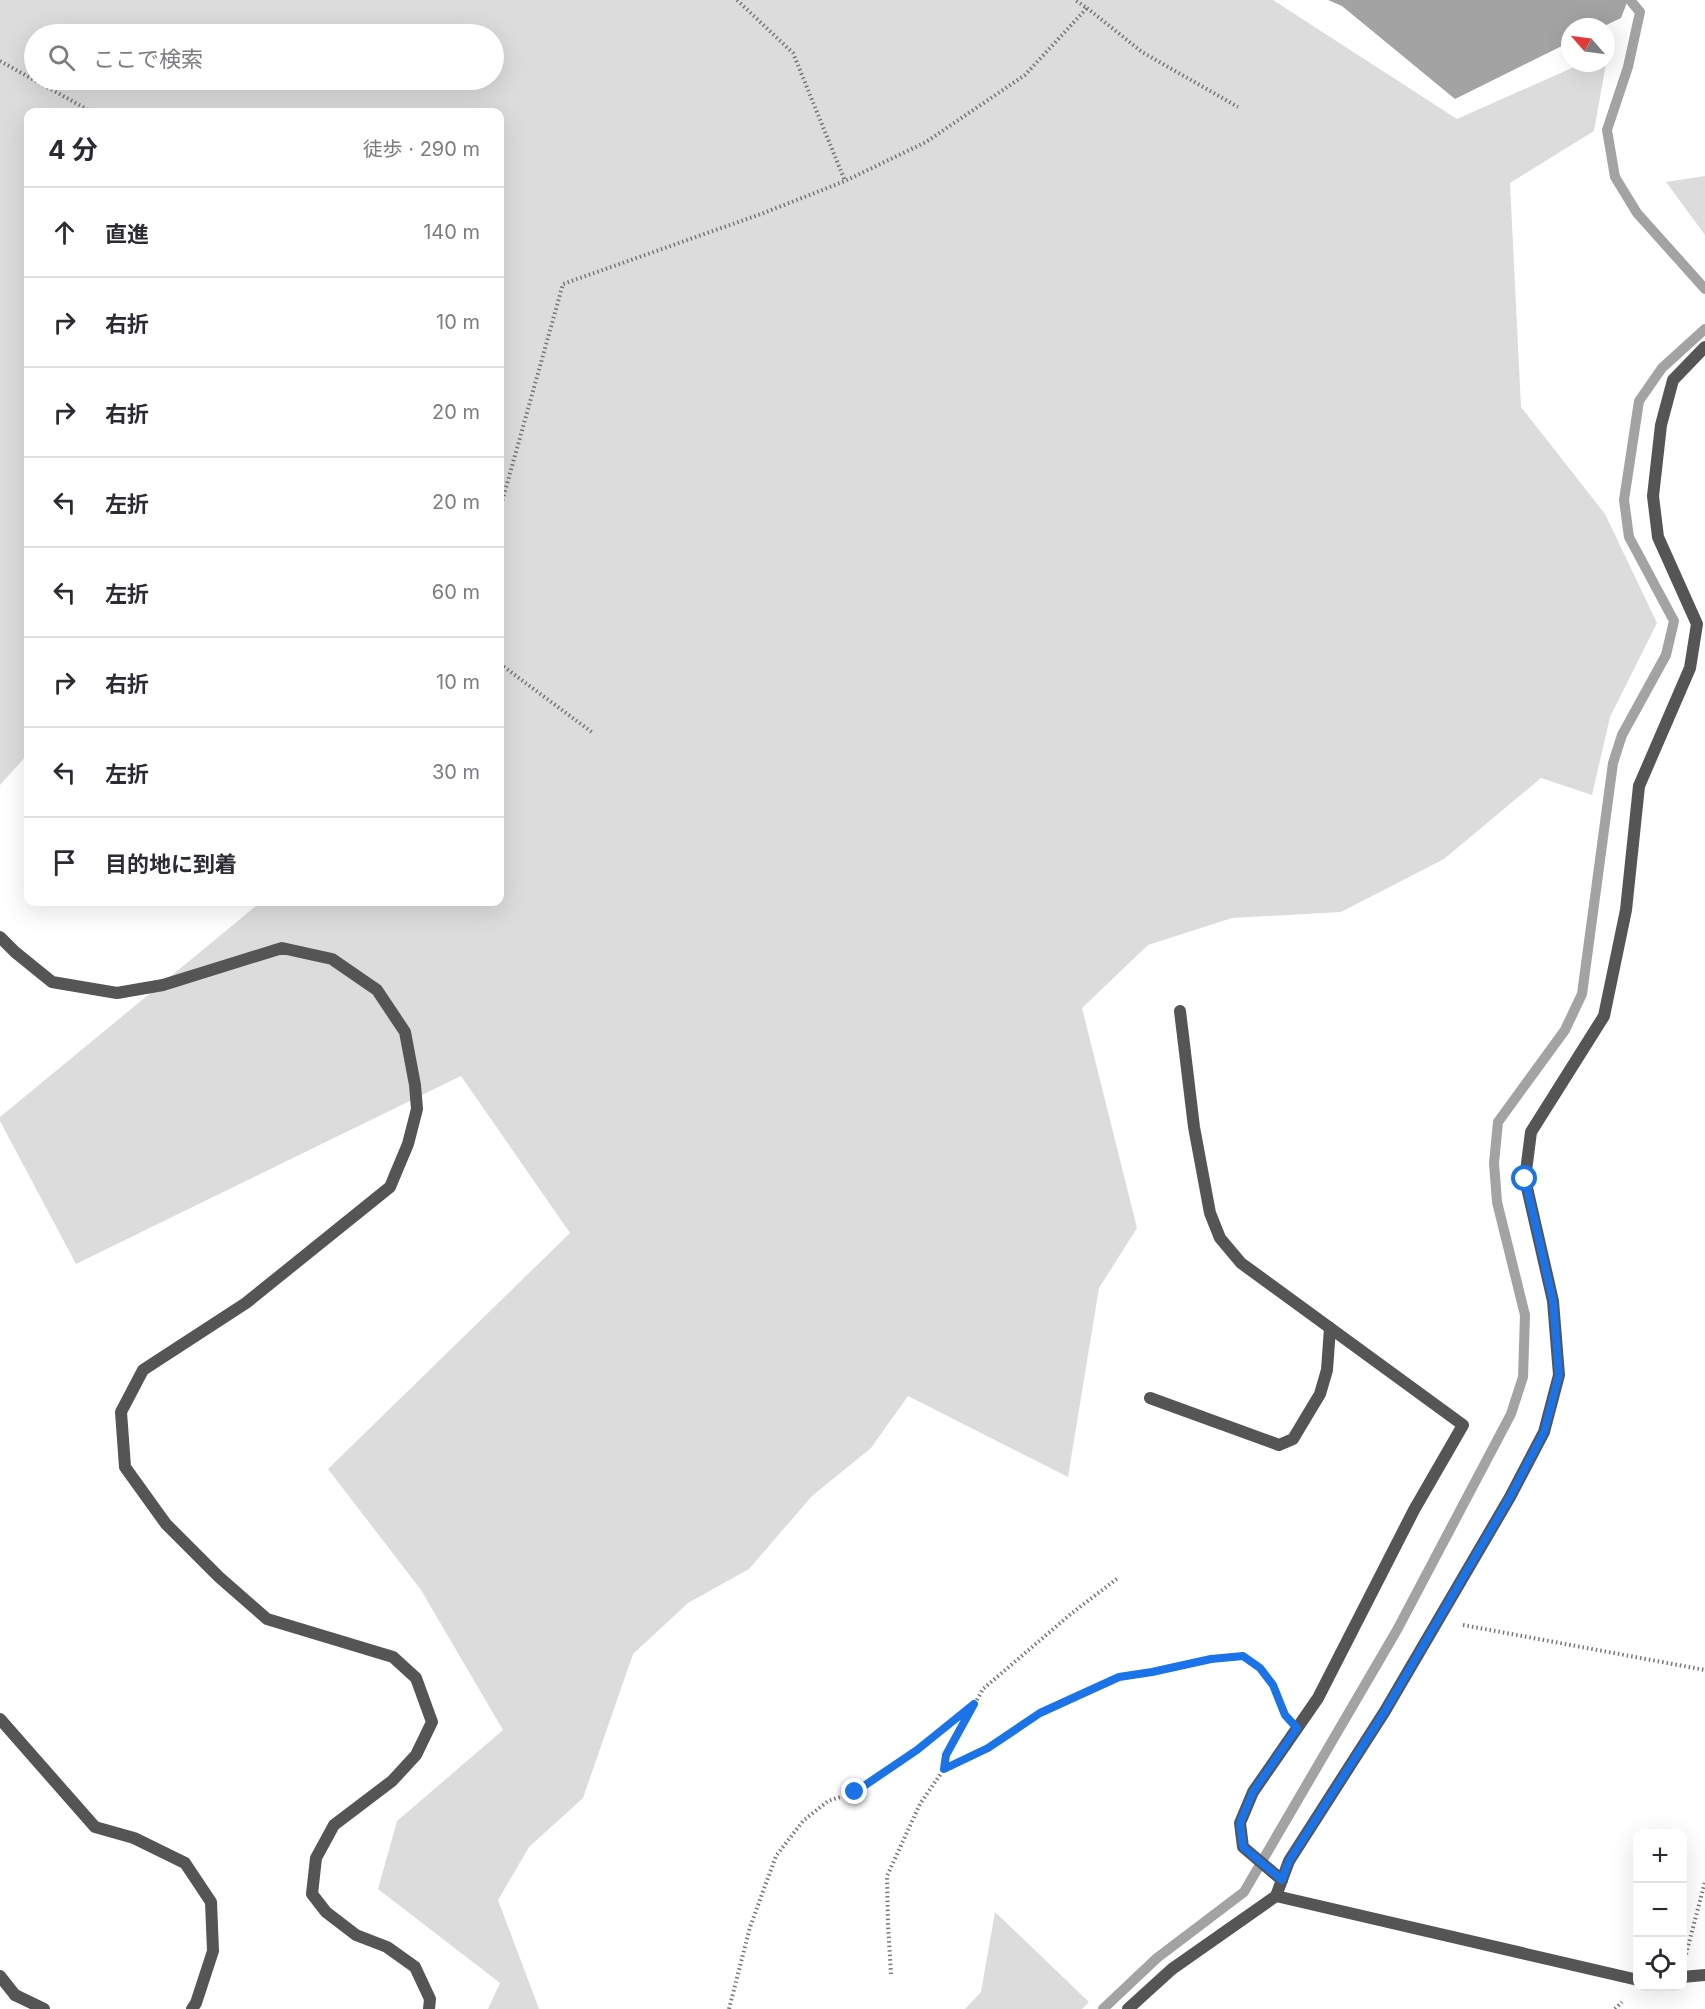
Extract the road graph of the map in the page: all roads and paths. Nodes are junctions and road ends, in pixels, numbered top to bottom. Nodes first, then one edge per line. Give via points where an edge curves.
1 (738, 0) edge
2 (1076, 0) edge
3 (1087, 8) junction
4 (0, 61) edge
5 (24, 74) edge
6 (52, 90) edge
7 (1238, 107) dead end
8 (85, 108) edge
9 (845, 182) junction
10 (1705, 347) edge
11 (504, 495) edge
12 (504, 667) edge
13 (593, 733) dead end
14 (0, 937) edge
15 (1180, 1011) dead end
16 (1330, 1328) junction
17 (1150, 1398) dead end
18 (1118, 1578) dead end
19 (1439, 1620) junction
20 (1705, 1670) edge
21 (974, 1704) junction
22 (0, 1719) edge
23 (1297, 1728) junction
24 (944, 1769) junction
25 (1282, 1880) junction
26 (1705, 1882) edge
27 (1276, 1896) junction
28 (1687, 1950) edge
29 (891, 1974) dead end
30 (1705, 1975) edge
31 (0, 1976) edge
32 (1687, 1977) edge
33 (1633, 1979) edge
34 (15, 1995) junction
35 (17, 2009) edge
36 (44, 2009) edge
37 (192, 2009) edge
38 (429, 2009) edge
39 (729, 2009) edge
40 (1128, 2009) edge

1 - 9 path via 793,53
2 - 3 path
3 - 7 path via 1142,52
3 - 9 path via 1025,75 926,142
4 - 5 path
6 - 8 path
9 - 11 path via 563,284
10 - 19 street via 1673,380 1661,425 1653,496 1658,537 1697,624 1690,668 1639,786 1626,910 1604,1016 1531,1132 1525,1179 1553,1301 1559,1375 1544,1432
12 - 13 path
14 - 38 street via 52,982 117,993 163,985 282,948 332,959 377,990 405,1032 417,1109 390,1187 246,1303 142,1370 121,1412 125,1467 166,1524 219,1577 267,1619 393,1657 416,1678 432,1722 420,1747 392,1781 334,1825 316,1858 312,1894 326,1912 356,1935 387,1947 416,1967 430,1999
15 - 16 street via 1194,1127 1210,1213 1220,1238 1241,1263
16 - 17 street via 1327,1370 1320,1394 1293,1439 1279,1445
16 - 23 street via 1462,1425 1318,1698
18 - 21 path via 983,1689
19 - 20 path
19 - 25 street via 1289,1861
21 - 24 path via 946,1755
21 - 39 path via 917,1750 855,1792 828,1801 803,1821 776,1856 750,1927
22 - 37 street via 95,1827 134,1838 185,1863 211,1902 213,1951
23 - 24 path via 1285,1715 1273,1685 1260,1668 1243,1656 1232,1657 1119,1677 1040,1713 988,1748
23 - 25 street via 1253,1792 1240,1823 1243,1847
24 - 29 path via 920,1804 887,1876
25 - 27 street
26 - 28 path
27 - 33 street
27 - 40 street via 1172,1969
30 - 32 street
31 - 34 street
34 - 35 street
34 - 36 street

